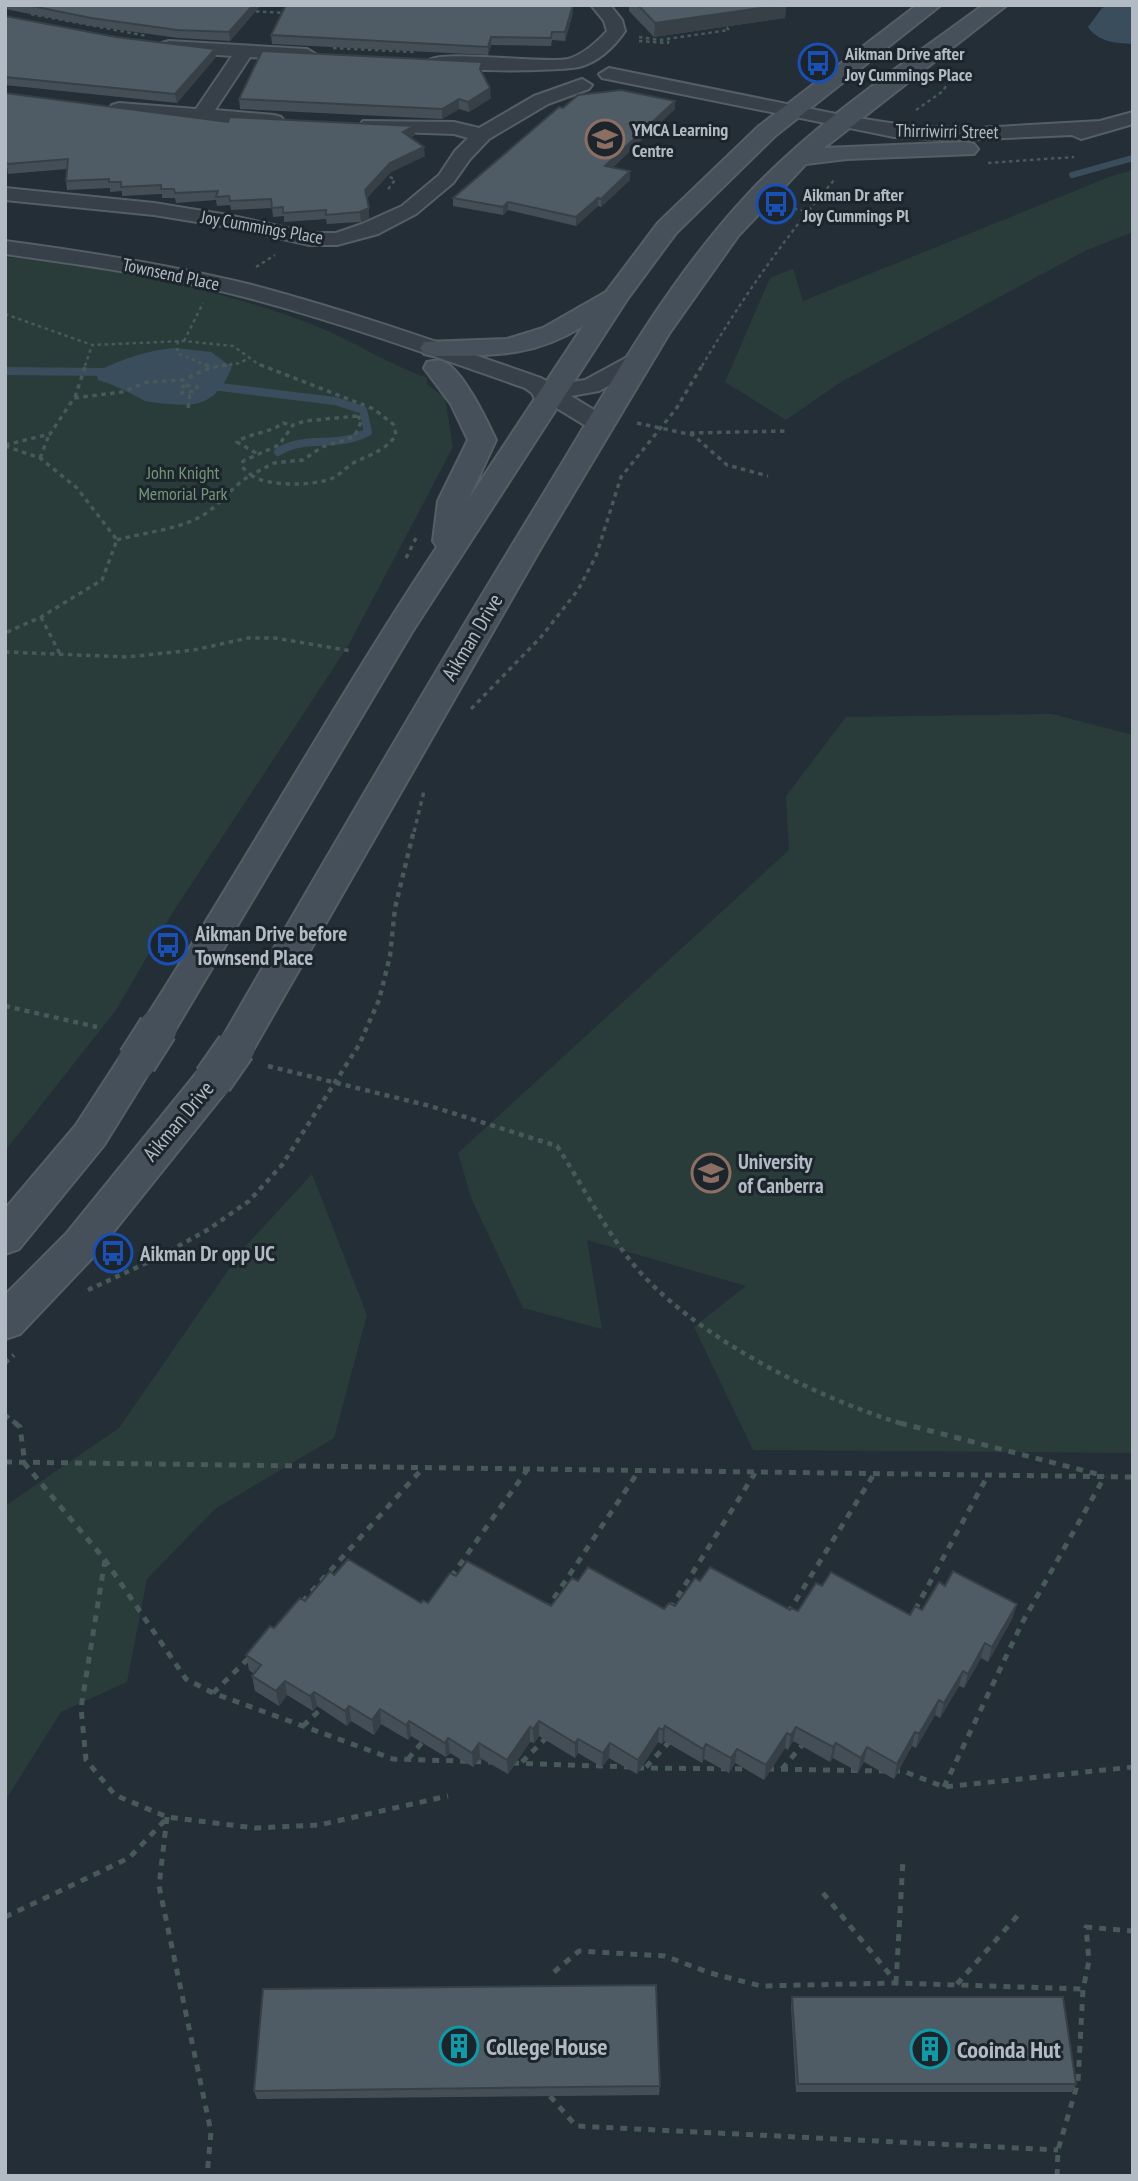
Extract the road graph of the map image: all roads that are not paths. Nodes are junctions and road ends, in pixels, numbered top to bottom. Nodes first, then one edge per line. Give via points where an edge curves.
1 (600, 5) edge
2 (931, 5) edge
3 (997, 5) edge
4 (153, 41) edge
5 (244, 52) junction
6 (326, 52) edge
7 (422, 56) edge
8 (563, 70) junction
9 (599, 71) junction
10 (896, 81) junction
11 (541, 100) junction
12 (105, 107) edge
13 (787, 115) junction
14 (201, 116) junction
15 (1133, 118) edge
16 (299, 122) edge
17 (356, 125) edge
18 (834, 127) junction
19 (1103, 127) junction
20 (902, 131) junction
21 (482, 135) junction
22 (966, 149) junction
23 (797, 159) junction
24 (5, 194) edge
25 (5, 247) edge
26 (617, 295) junction
27 (435, 358) junction
28 (639, 360) junction
29 (554, 394) junction
30 (602, 420) junction
31 (446, 557) junction
32 (5, 1238) edge
33 (10, 1338) edge

1 - 9 street via 616,26
2 - 13 main road
3 - 10 main road, Aikman Drive
4 - 5 street
5 - 6 street
5 - 14 street
7 - 8 street, Joy Cummings Place
8 - 9 street, Joy Cummings Place
8 - 9 street, Joy Cummings Place
8 - 11 street, Joy Cummings Place
9 - 11 street, Joy Cummings Place
9 - 13 street, Joy Cummings Place
10 - 18 main road, Aikman Drive
10 - 20 main road via 891,118
11 - 21 street, Joy Cummings Place
12 - 14 street
13 - 18 street, Joy Cummings Place
13 - 26 main road via 667,228
14 - 16 street
15 - 19 street, Thirriwirri Street
17 - 21 street via 454,128
18 - 20 street, Thirriwirri Street
18 - 22 street, Thirriwirri Street via 876,142
18 - 23 main road, Aikman Drive
19 - 20 street, Thirriwirri Street via 938,134
19 - 22 street, Thirriwirri Street via 1048,143
21 - 24 street, Joy Cummings Place via 419,203 370,229 337,239 321,240 190,214
22 - 23 main road via 848,152
23 - 28 main road, Aikman Drive via 731,228
25 - 27 street, Townsend Place via 199,279 332,319
26 - 27 main road via 552,334 509,347
26 - 29 main road
27 - 29 street, Townsend Place via 511,395
27 - 31 main road via 482,440 453,501
28 - 29 street, Townsend Place via 592,386
28 - 30 main road, Aikman Drive
29 - 30 street
29 - 31 main road
30 - 33 main road, Aikman Drive, bridge via 418,728 236,1047
31 - 32 main road, bridge via 90,1135

